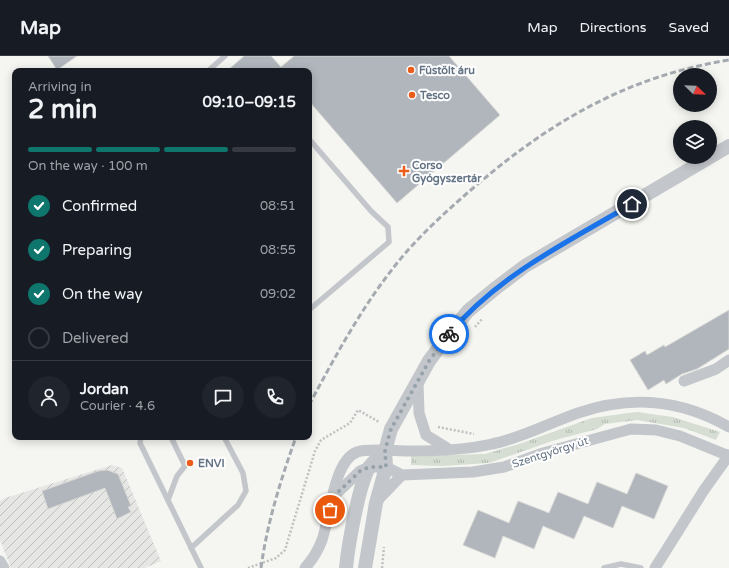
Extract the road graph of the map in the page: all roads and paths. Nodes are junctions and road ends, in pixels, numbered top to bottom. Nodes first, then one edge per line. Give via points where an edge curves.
1 (225, 56) edge
2 (211, 68) edge
3 (312, 142) edge
4 (729, 146) edge
5 (312, 307) edge
6 (487, 314) dead end
7 (471, 331) dead end
8 (729, 360) edge
9 (684, 381) dead end
10 (418, 382) junction
11 (729, 427) edge
12 (391, 429) junction
13 (140, 440) edge
14 (172, 440) edge
15 (226, 440) edge
16 (448, 449) junction
17 (385, 450) junction
18 (729, 456) edge
19 (369, 467) junction
20 (386, 467) junction
21 (402, 476) junction
22 (334, 496) junction
23 (168, 500) junction
24 (376, 503) junction
25 (191, 548) junction
26 (0, 562) edge
27 (4, 568) edge
28 (201, 568) edge
29 (248, 568) edge
30 (305, 568) edge
31 (346, 568) edge
32 (365, 568) edge
33 (604, 568) edge
34 (641, 568) edge
35 (655, 568) edge

1 - 2 lane
3 - 5 lane via 388,227 389,242
4 - 10 street via 525,266 496,288 468,311 429,361
6 - 7 path
8 - 9 street via 716,369
10 - 12 street
10 - 16 street via 418,413 426,435
11 - 16 street via 673,405 625,402 578,413 493,444
12 - 17 street
12 - 29 path via 358,410 350,423 321,440 312,458 285,550 276,558
13 - 23 lane
14 - 23 lane via 185,466 177,476
15 - 25 lane via 243,473 246,491 238,505
16 - 17 street
17 - 19 street
17 - 20 street
17 - 22 street via 357,452 345,461 338,474
18 - 21 street, Szentgyörgy út via 680,436 656,430 631,429 550,451 504,467 473,472
18 - 35 street, Szentgyörgy út via 704,490
19 - 20 street
19 - 22 street via 360,471
19 - 31 street via 352,527
20 - 21 street
20 - 24 street
21 - 24 street
22 - 30 street via 315,557
23 - 25 lane
24 - 32 street
25 - 28 lane
26 - 27 street
33 - 34 lane via 621,564

